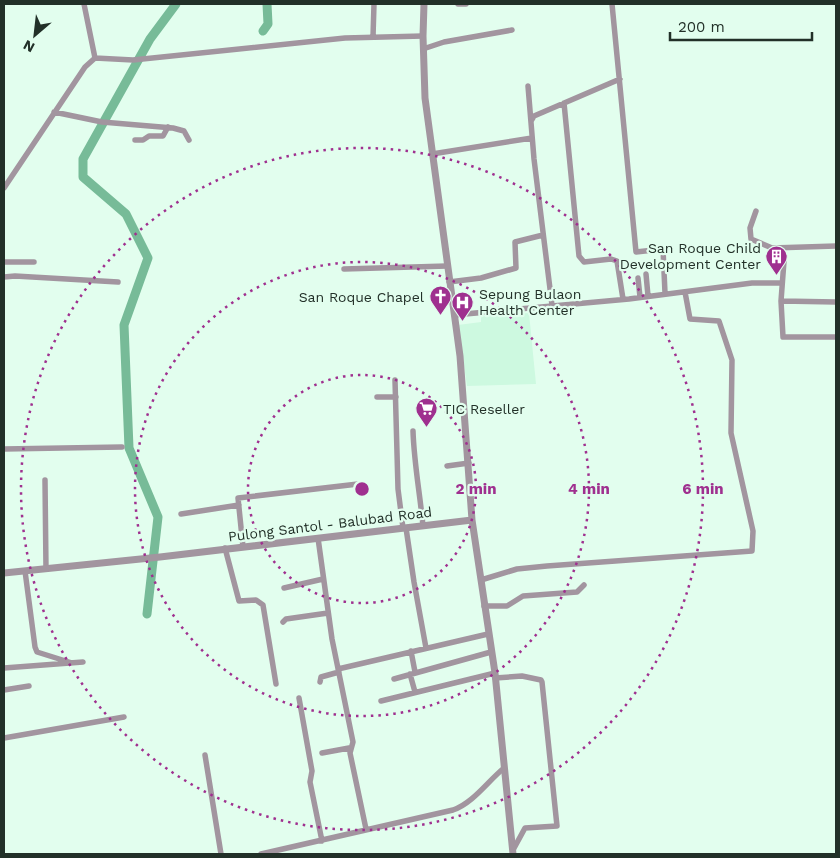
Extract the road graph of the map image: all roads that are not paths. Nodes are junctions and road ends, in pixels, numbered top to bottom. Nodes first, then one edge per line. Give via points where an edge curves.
1 (84, 4) edge
2 (374, 4) edge
3 (424, 4) edge
4 (458, 4) edge
5 (466, 4) edge
6 (612, 4) edge
7 (512, 30) dead end
8 (422, 36) junction
9 (373, 37) junction
10 (423, 49) junction
11 (95, 58) junction
12 (620, 79) junction
13 (528, 86) dead end
14 (564, 103) junction
15 (54, 112) junction
16 (531, 121) junction
17 (168, 127) junction
18 (532, 138) junction
19 (135, 140) dead end
20 (189, 140) dead end
21 (432, 154) junction
22 (4, 188) edge
23 (756, 211) dead end
24 (542, 235) junction
25 (836, 246) edge
26 (784, 261) dead end
27 (4, 262) edge
28 (34, 262) dead end
29 (447, 266) junction
30 (344, 269) dead end
31 (646, 274) dead end
32 (4, 278) edge
33 (638, 278) dead end
34 (118, 282) dead end
35 (449, 282) junction
36 (782, 283) junction
37 (685, 292) junction
38 (665, 293) junction
39 (648, 296) junction
40 (640, 297) junction
41 (623, 299) junction
42 (781, 301) junction
43 (836, 302) edge
44 (552, 305) junction
45 (454, 314) junction
46 (836, 336) edge
47 (395, 380) dead end
48 (377, 397) dead end
49 (396, 397) junction
50 (413, 431) dead end
51 (122, 446) dead end
52 (4, 448) edge
53 (469, 463) junction
54 (447, 466) dead end
55 (45, 480) dead end
56 (358, 484) dead end
57 (239, 505) junction
58 (181, 514) dead end
59 (472, 520) junction
60 (423, 526) junction
61 (404, 528) junction
62 (318, 538) junction
63 (243, 547) junction
64 (226, 548) junction
65 (46, 569) junction
66 (25, 571) junction
67 (4, 573) edge
68 (323, 579) junction
69 (481, 580) junction
70 (584, 585) dead end
71 (284, 588) dead end
72 (484, 606) junction
73 (328, 613) junction
74 (283, 622) dead end
75 (488, 634) junction
76 (426, 648) junction
77 (411, 651) junction
78 (491, 652) junction
79 (82, 662) dead end
80 (72, 663) junction
81 (4, 668) edge
82 (339, 671) junction
83 (413, 673) junction
84 (495, 676) junction
85 (394, 679) dead end
86 (320, 682) dead end
87 (276, 684) dead end
88 (29, 686) dead end
89 (4, 690) edge
90 (415, 692) junction
91 (299, 698) dead end
92 (381, 701) dead end
93 (124, 716) dead end
94 (4, 738) edge
95 (350, 748) junction
96 (322, 753) dead end
97 (205, 755) dead end
98 (504, 768) junction
99 (366, 829) junction
100 (322, 841) junction
101 (513, 852) edge
102 (221, 854) edge
103 (261, 854) edge

1 - 11 street
2 - 9 street
3 - 8 street
4 - 5 street
6 - 12 street
7 - 10 street
8 - 9 street
8 - 10 street
9 - 11 street via 133,60
10 - 21 street
11 - 15 street
12 - 14 street
12 - 38 street via 636,252 663,249
13 - 16 street
14 - 16 street via 534,116
14 - 41 street via 579,256 584,262 617,261
15 - 17 street via 103,123
15 - 22 street
16 - 18 street
17 - 19 street via 163,136
17 - 20 street via 184,131
18 - 21 street
18 - 24 street
21 - 29 street
23 - 25 street via 750,228 751,239 772,248
24 - 35 street via 514,242 516,268 481,278
24 - 44 street
26 - 36 street
27 - 28 street
29 - 30 street
29 - 35 street
31 - 39 street
32 - 34 street
33 - 40 street
35 - 45 street
36 - 37 street via 752,283
36 - 42 street
37 - 38 street
37 - 69 street via 690,319 719,321 732,360 731,433 753,531 752,551 517,569
38 - 39 street
39 - 40 street
40 - 41 street
41 - 44 street
42 - 43 street
42 - 46 street via 783,338
44 - 45 street
45 - 53 street
47 - 49 street
48 - 49 street
49 - 61 street via 398,489
50 - 60 street via 414,466
51 - 52 street
53 - 54 street
53 - 59 street
55 - 65 street
56 - 57 street via 238,498
57 - 58 street
57 - 63 street
59 - 60 street, Pulong Santol - Balubad Road
59 - 69 street
60 - 61 street, Pulong Santol - Balubad Road
61 - 62 street, Pulong Santol - Balubad Road
61 - 76 street
62 - 63 street, Pulong Santol - Balubad Road
62 - 68 street
63 - 64 street, Pulong Santol - Balubad Road
64 - 65 street, Pulong Santol - Balubad Road
64 - 87 street via 239,601 256,600 263,605
65 - 66 street, Pulong Santol - Balubad Road
66 - 67 street, Pulong Santol - Balubad Road
66 - 80 street via 35,647 42,655
68 - 71 street
68 - 73 street
69 - 72 street
70 - 72 street via 577,592 523,596 507,606
72 - 75 street
73 - 74 street
73 - 82 street
75 - 76 street
75 - 78 street
76 - 77 street
77 - 82 street
77 - 83 street
78 - 83 street
78 - 84 street
79 - 80 street
80 - 81 street
82 - 86 street via 321,677
82 - 95 street via 352,742
83 - 85 street
83 - 90 street
84 - 90 street
84 - 98 street
84 - 101 street via 522,676 542,682 557,826 525,828
88 - 89 street
90 - 92 street
91 - 100 street
93 - 94 street
95 - 96 street
95 - 99 street
97 - 102 street
98 - 99 street via 462,807
98 - 101 street
99 - 100 street
100 - 103 street

